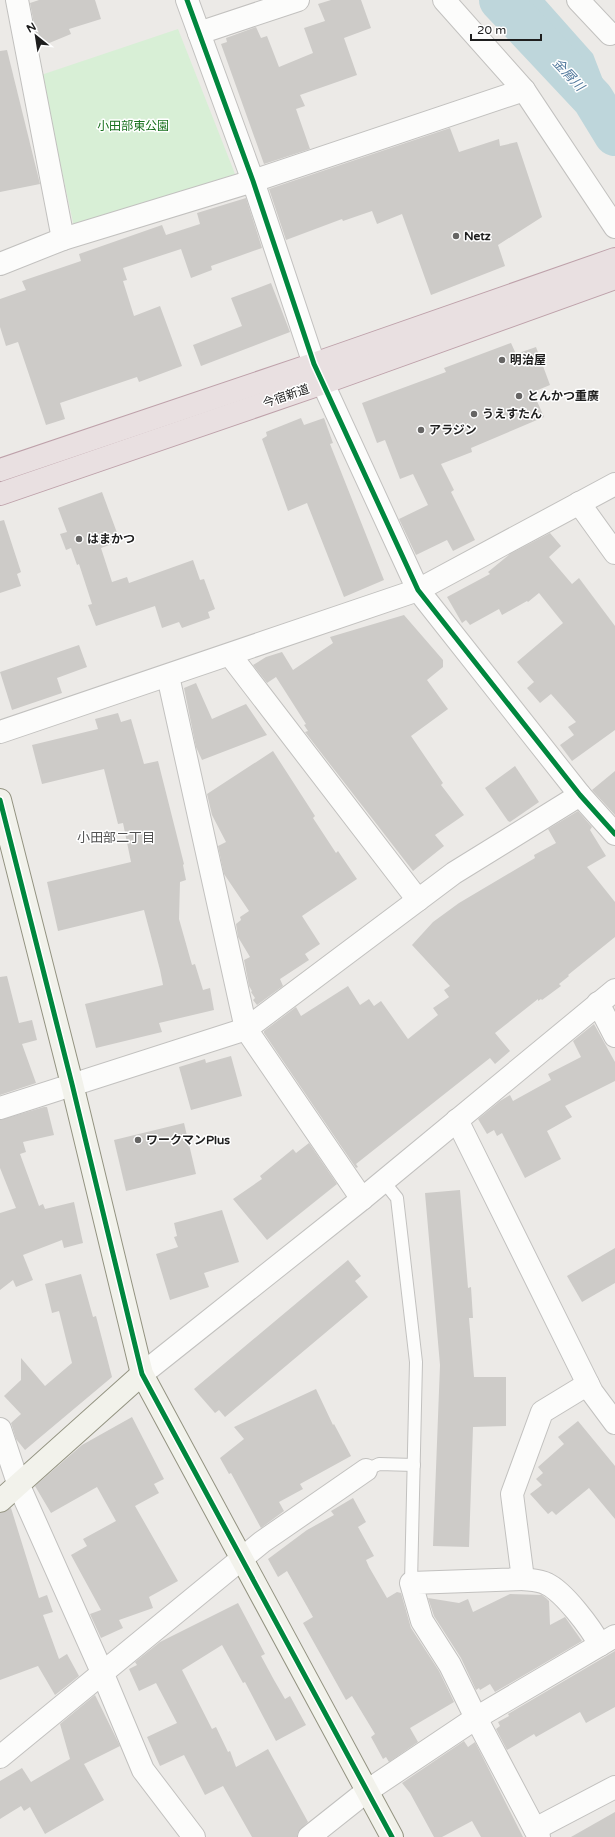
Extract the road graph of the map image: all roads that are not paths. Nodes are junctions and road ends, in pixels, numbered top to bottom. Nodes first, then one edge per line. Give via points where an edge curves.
1 (17, 0) edge
2 (187, 0) edge
3 (298, 0) edge
4 (444, 0) edge
5 (578, 0) edge
6 (199, 34) junction
7 (613, 35) edge
8 (524, 90) junction
9 (253, 181) junction
10 (615, 227) edge
11 (63, 239) junction
12 (615, 259) edge
13 (0, 264) edge
14 (615, 278) edge
15 (318, 374) junction
16 (0, 470) edge
17 (615, 484) edge
18 (0, 494) edge
19 (579, 503) junction
20 (615, 553) edge
21 (418, 590) junction
22 (230, 655) junction
23 (168, 676) junction
24 (0, 732) edge
25 (580, 795) junction
26 (0, 800) edge
27 (615, 834) edge
28 (418, 900) junction
29 (615, 990) edge
30 (598, 1003) junction
31 (246, 1029) junction
32 (615, 1036) edge
33 (72, 1084) junction
34 (0, 1108) edge
35 (457, 1120) junction
36 (384, 1182) junction
37 (362, 1199) junction
38 (142, 1374) junction
39 (588, 1384) junction
40 (615, 1423) edge
41 (0, 1429) edge
42 (414, 1465) junction
43 (366, 1470) joint
44 (19, 1486) junction
45 (0, 1501) edge
46 (242, 1558) junction
47 (523, 1579) junction
48 (411, 1583) junction
49 (607, 1640) edge
50 (102, 1672) junction
51 (476, 1718) junction
52 (0, 1757) edge
53 (615, 1787) edge
54 (367, 1791) junction
55 (537, 1833) edge
56 (194, 1837) edge
57 (309, 1837) edge
58 (392, 1837) edge

1 - 11 street
2 - 6 street
3 - 6 street
4 - 8 street
5 - 7 street
6 - 9 street
8 - 9 street
8 - 10 street
9 - 11 street
9 - 15 street
11 - 13 street
12 - 15 highway, 今宿新道
14 - 15 highway, 今宿新道
15 - 16 highway, 今宿新道
15 - 18 highway, 今宿新道
15 - 21 street
17 - 19 street
19 - 20 street
19 - 21 street
21 - 22 street
21 - 25 street
22 - 23 street
22 - 28 street
23 - 24 street
23 - 31 street
25 - 27 street
25 - 28 street via 454,873
26 - 33 street
28 - 31 street
29 - 30 street
30 - 32 street
30 - 35 street
31 - 33 street
31 - 37 street
33 - 34 street
33 - 38 street
35 - 36 street
35 - 39 street
36 - 37 street
36 - 42 lane via 397,1198 415,1354
37 - 38 street
38 - 44 street
38 - 46 street
39 - 40 street
39 - 47 street via 542,1412 512,1494
41 - 44 street
42 - 43 lane via 379,1464
42 - 48 lane
43 - 46 street
44 - 45 street
44 - 50 street
46 - 50 street
46 - 54 street
47 - 48 street
47 - 49 street via 546,1583 557,1590 593,1632
48 - 51 street via 422,1621 450,1665
49 - 51 street
50 - 52 street
50 - 56 street via 143,1770
51 - 54 street
51 - 55 street
53 - 55 street
54 - 57 street
54 - 58 street

